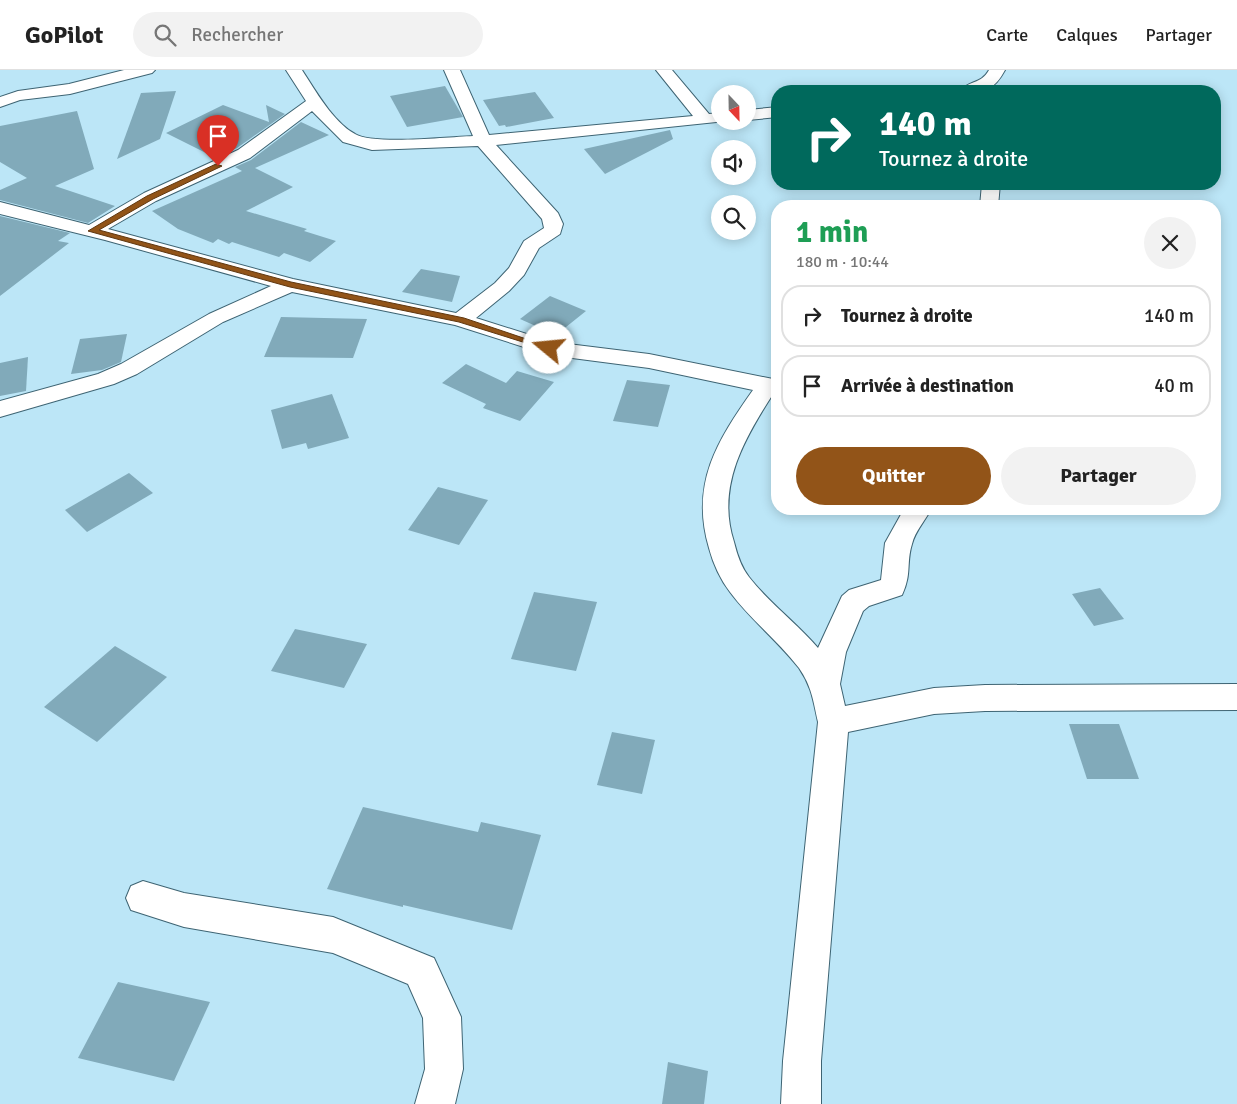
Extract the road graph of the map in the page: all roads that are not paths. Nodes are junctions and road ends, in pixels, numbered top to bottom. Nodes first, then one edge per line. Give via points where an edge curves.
1 (146, 70) edge
2 (313, 70) edge
3 (452, 70) edge
4 (664, 70) edge
5 (997, 70) edge
6 (295, 71) edge
7 (982, 85) edge
8 (0, 102) edge
9 (314, 102) junction
10 (771, 113) edge
11 (756, 114) edge
12 (711, 117) edge
13 (711, 118) edge
14 (483, 141) junction
15 (0, 208) edge
16 (92, 231) junction
17 (290, 285) junction
18 (460, 320) junction
19 (771, 386) edge
20 (771, 387) edge
21 (0, 409) edge
22 (914, 515) edge
23 (825, 684) junction
24 (1237, 697) edge
25 (832, 722) junction
26 (143, 898) dead end
27 (435, 1104) edge
28 (801, 1104) edge

1 - 8 street
2 - 6 street
3 - 14 street
4 - 12 street
5 - 7 street via 991,81
6 - 9 street
9 - 14 street via 349,138 360,143
9 - 16 street via 244,154 150,197
10 - 11 street
13 - 14 street
14 - 18 street via 552,217 554,224 553,230 531,245 517,271 502,287
15 - 16 street
16 - 17 street
17 - 18 street
17 - 21 street via 216,318 106,379
18 - 19 street via 549,348 649,361
20 - 23 street via 743,422 717,477 713,502 716,534 739,586 808,658
22 - 23 street via 901,535 896,554 896,581 892,587 859,598 852,604 831,652
23 - 25 street
24 - 25 street via 976,698 934,701
25 - 28 street
26 - 27 street via 184,910 333,935 421,971 442,1017 444,1069

